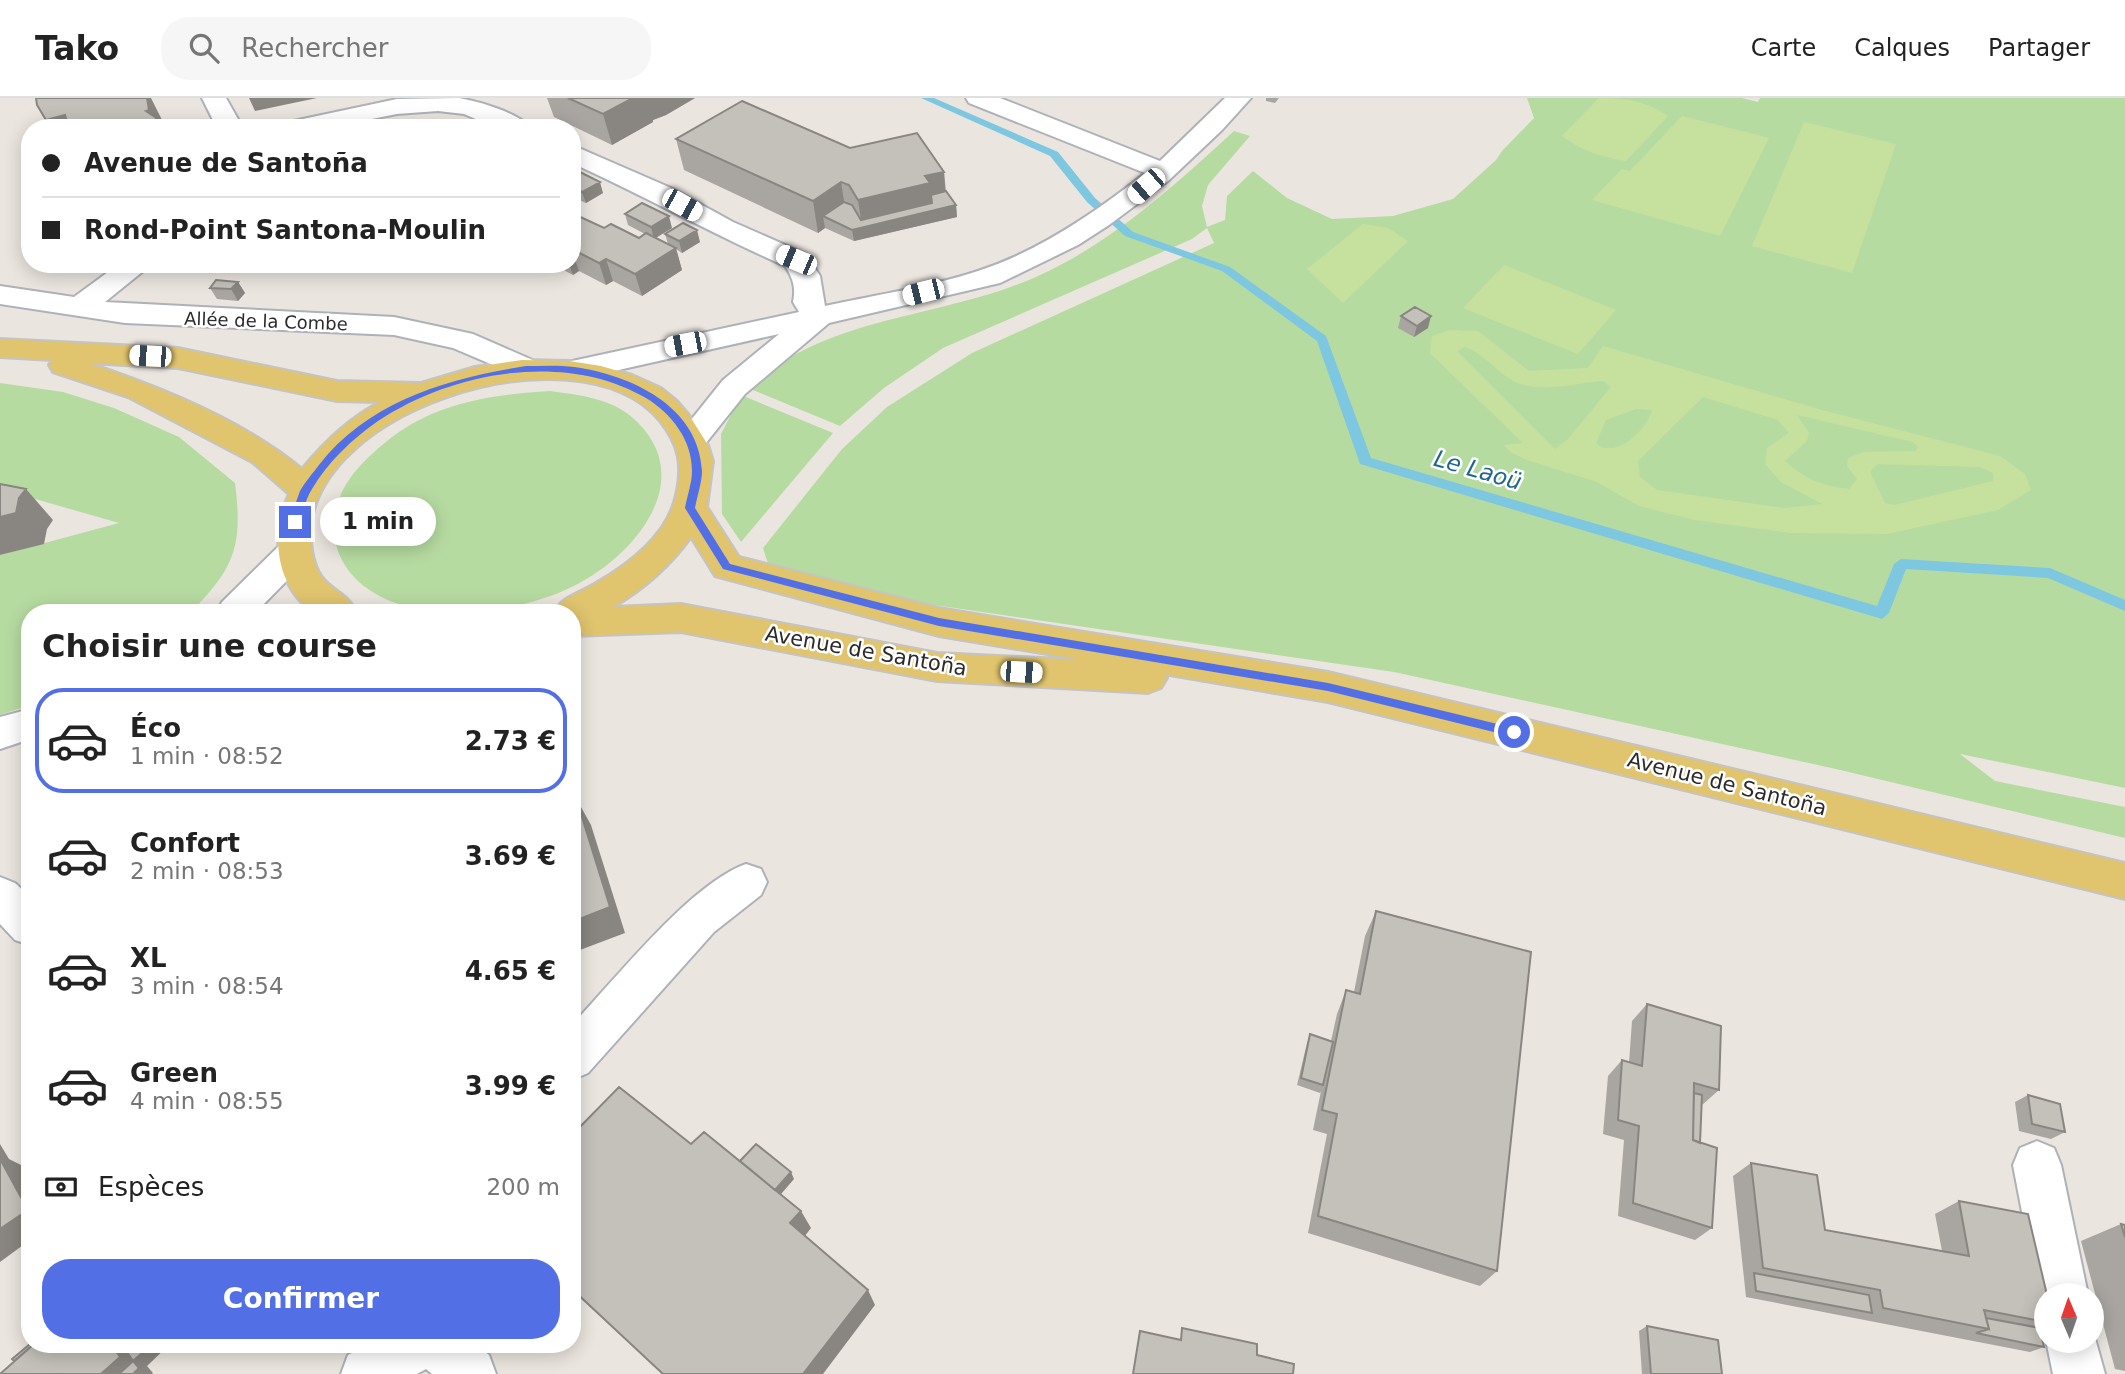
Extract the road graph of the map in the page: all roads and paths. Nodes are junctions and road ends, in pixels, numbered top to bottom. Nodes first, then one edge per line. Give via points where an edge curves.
1 (215, 98) edge
2 (978, 98) edge
3 (1239, 98) edge
4 (226, 119) edge
5 (344, 119) edge
6 (498, 119) edge
7 (581, 157) edge
8 (1163, 171) junction
9 (126, 273) edge
10 (0, 295) edge
11 (80, 307) junction
12 (818, 318) junction
13 (8, 349) edge
14 (526, 369) junction
15 (574, 370) junction
16 (425, 393) junction
17 (691, 440) junction
18 (306, 490) junction
19 (690, 508) junction
20 (294, 552) junction
21 (243, 604) edge
22 (328, 604) edge
23 (581, 608) edge
24 (581, 622) edge
25 (1328, 687) junction
26 (21, 727) edge
27 (0, 733) edge
28 (21, 747) edge
29 (0, 749) edge
30 (746, 881) dead end
31 (2125, 881) edge
32 (581, 1049) edge
33 (2037, 1166) dead end
34 (2061, 1283) edge
35 (403, 1353) edge
36 (448, 1353) edge
37 (2075, 1353) edge
38 (367, 1374) edge
39 (470, 1374) edge
40 (2079, 1374) edge

1 - 4 street
2 - 8 street
3 - 8 street
5 - 6 street via 435,103 481,111
7 - 12 street via 796,260 806,275 808,302
8 - 12 street via 1091,226 1001,273
9 - 11 street
10 - 11 street, Allée de la Combe
11 - 14 street, Allée de la Combe via 125,314 394,326 462,341
12 - 15 street
12 - 17 street via 734,387
13 - 16 main road via 178,358 337,391
13 - 18 main road via 139,390 263,454
14 - 15 main road
14 - 16 main road via 475,377
15 - 17 main road via 626,382 666,406
16 - 18 main road via 375,419 335,452
17 - 19 main road via 697,472
18 - 20 main road via 295,522
19 - 23 main road via 662,552 614,592
19 - 25 main road, Avenue de Santoña via 727,567 939,622
20 - 21 street
20 - 22 main road via 312,593
24 - 25 main road, Avenue de Santoña via 681,618 937,667
25 - 31 main road, Avenue de Santoña
26 - 27 street
28 - 29 street
30 - 32 street via 699,919
33 - 34 street
35 - 38 street
36 - 39 street
37 - 40 street

